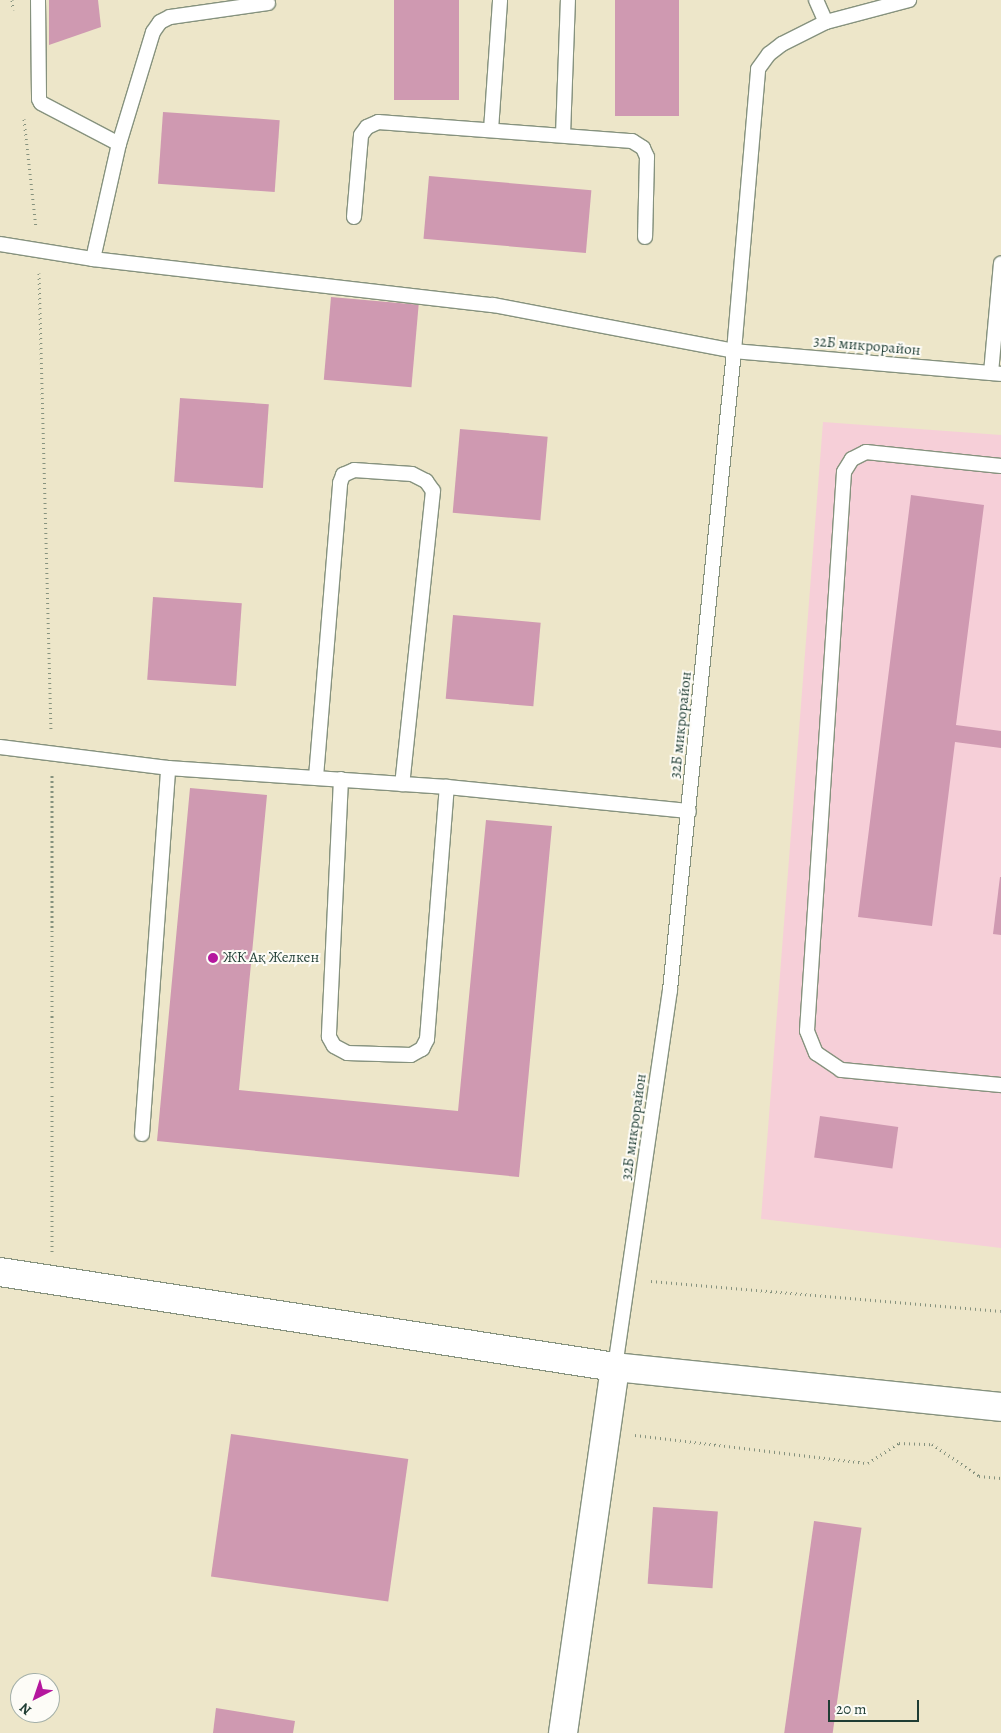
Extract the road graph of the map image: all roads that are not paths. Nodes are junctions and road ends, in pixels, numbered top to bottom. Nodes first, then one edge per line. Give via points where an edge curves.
1 (38, 0) edge
2 (500, 0) edge
3 (568, 0) edge
4 (816, 0) edge
5 (909, 0) edge
6 (268, 3) dead end
7 (826, 22) junction
8 (491, 130) junction
9 (563, 135) junction
10 (118, 144) junction
11 (354, 217) dead end
12 (645, 237) dead end
13 (0, 244) edge
14 (93, 259) junction
15 (1001, 263) edge
16 (734, 351) junction
17 (996, 373) edge
18 (1001, 466) edge
19 (0, 747) edge
20 (168, 768) junction
21 (316, 777) junction
22 (341, 779) junction
23 (402, 784) junction
24 (447, 787) junction
25 (689, 811) junction
26 (1001, 1085) edge
27 (142, 1134) dead end
28 (0, 1272) edge
29 (615, 1367) junction
30 (1001, 1406) edge
31 (564, 1733) edge

1 - 10 lane via 41,103
2 - 8 lane
3 - 9 lane
4 - 7 lane
5 - 7 lane
6 - 10 lane via 170,17 160,22 153,32
7 - 16 lane via 782,44 769,54 758,70
8 - 9 lane
8 - 11 lane via 378,122 367,128 361,135
9 - 12 lane via 632,141 642,148 647,157
10 - 14 lane
13 - 14 lane
14 - 16 lane via 493,305
15 - 17 lane
16 - 17 lane, 32Б микрорайон
16 - 25 lane, 32Б микрорайон
18 - 26 lane via 866,452 852,459 844,472 807,1031 816,1053 841,1070
19 - 20 lane
20 - 21 lane
20 - 27 lane
21 - 22 lane
21 - 23 lane via 340,483 343,475 354,470 412,474 426,481 433,491
22 - 23 lane
22 - 24 lane via 329,1037 334,1046 347,1054 411,1056 422,1049 427,1039
23 - 24 lane
24 - 25 lane
25 - 29 lane, 32Б микрорайон via 670,990
28 - 29 street
29 - 30 street
29 - 31 street

